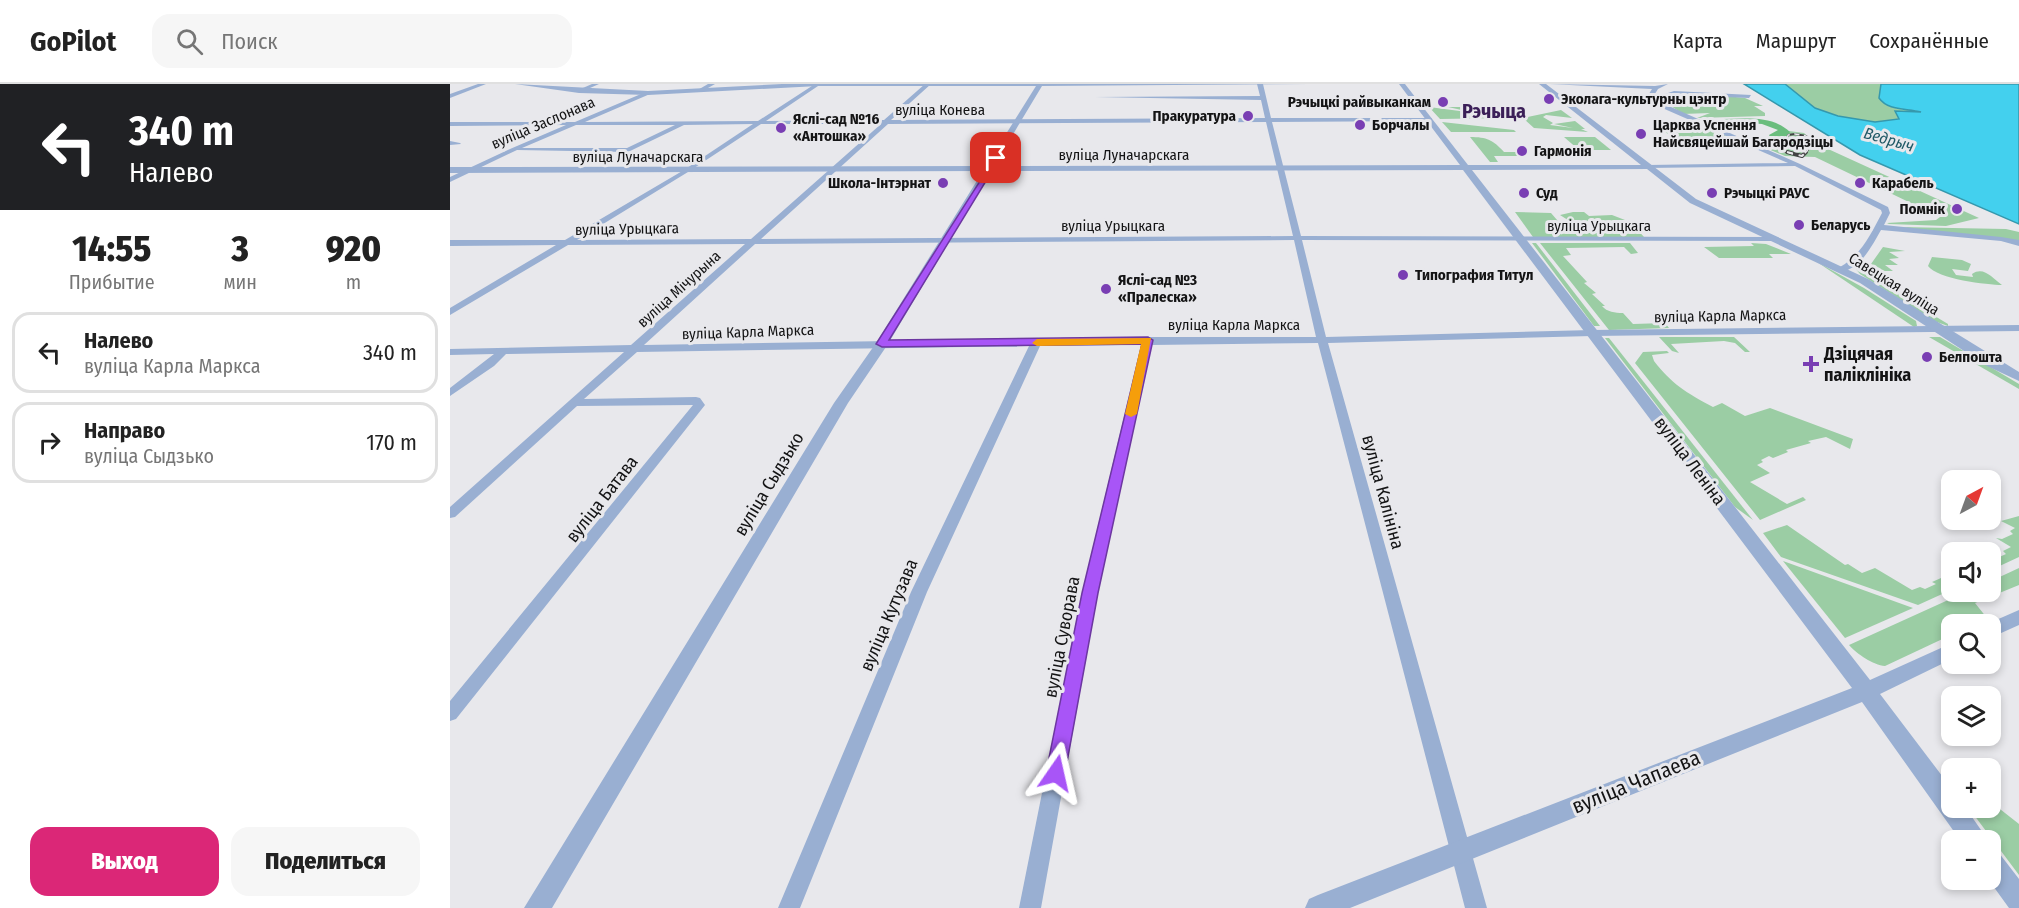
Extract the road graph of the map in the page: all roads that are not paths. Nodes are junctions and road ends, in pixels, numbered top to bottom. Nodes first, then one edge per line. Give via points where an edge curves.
1 (483, 84) edge
2 (518, 84) edge
3 (596, 84) edge
4 (712, 84) edge
5 (818, 84) edge
6 (927, 84) edge
7 (1040, 84) edge
8 (1260, 84) edge
9 (1306, 84) edge
10 (1402, 84) edge
11 (1542, 84) edge
12 (1552, 84) edge
13 (1665, 84) edge
14 (1656, 88) junction
15 (579, 91) junction
16 (699, 91) junction
17 (648, 93) junction
18 (450, 96) edge
19 (1749, 96) dead end
20 (1098, 97) dead end
21 (1262, 98) junction
22 (1659, 104) junction
23 (1430, 119) junction
24 (1267, 120) junction
25 (886, 122) junction
26 (1017, 122) junction
27 (574, 123) junction
28 (684, 123) junction
29 (759, 123) junction
30 (450, 124) edge
31 (450, 143) edge
32 (458, 144) dead end
33 (512, 150) junction
34 (1798, 165) junction
35 (1467, 167) junction
36 (1648, 167) junction
37 (1281, 168) junction
38 (990, 169) junction
39 (450, 170) edge
40 (466, 171) junction
41 (686, 171) junction
42 (832, 171) junction
43 (450, 180) edge
44 (1878, 227) junction
45 (1297, 238) junction
46 (1777, 239) junction
47 (944, 240) junction
48 (1522, 240) junction
49 (754, 242) junction
50 (450, 243) edge
51 (568, 243) junction
52 (2019, 243) edge
53 (1843, 269) junction
54 (450, 312) edge
55 (2019, 328) edge
56 (1938, 329) junction
57 (1592, 333) junction
58 (1148, 340) junction
59 (1322, 340) junction
60 (1036, 343) junction
61 (882, 344) junction
62 (633, 351) junction
63 (450, 352) edge
64 (502, 352) junction
65 (2019, 377) edge
66 (450, 393) edge
67 (573, 403) junction
68 (450, 514) edge
69 (2019, 617) edge
70 (2001, 626) edge
71 (1941, 655) edge
72 (1866, 691) junction
73 (450, 714) edge
74 (1968, 830) edge
75 (1461, 851) junction
76 (2001, 876) edge
77 (2019, 900) edge
78 (537, 908) edge
79 (789, 908) edge
80 (1030, 908) edge
81 (1318, 908) edge
82 (1476, 908) edge

1 - 18 street
2 - 15 street
3 - 15 street
4 - 16 street
5 - 6 street
5 - 16 street
5 - 29 street
6 - 7 street
6 - 25 street, вуліца Мічурына
7 - 8 street
7 - 26 street, вуліца Сыдзько
8 - 9 street
8 - 21 street, вуліца Калініна
10 - 23 street, вуліца Леніна
11 - 36 street, Савецкая вуліца
12 - 14 street
13 - 14 street
14 - 22 street via 1650,99
15 - 17 street
16 - 17 street
17 - 27 street, вуліца Заслонава
19 - 22 street via 1674,93 1664,96
20 - 21 street
21 - 24 street, вуліца Калініна
22 - 34 street
23 - 24 street, вуліца Конева
23 - 35 street, вуліца Леніна
24 - 26 street, вуліца Конева
24 - 37 street, вуліца Калініна
25 - 26 street, вуліца Конева
25 - 29 street, вуліца Конева
25 - 42 street, вуліца Мічурына
26 - 38 street, вуліца Сыдзько
27 - 28 street, вуліца Конева
27 - 30 street, вуліца Конева
27 - 33 street, вуліца Заслонава
28 - 29 street, вуліца Конева
28 - 33 street via 628,150
29 - 41 street
31 - 32 street
33 - 40 street, вуліца Заслонава
34 - 36 street, вуліца Луначарскага
34 - 44 street via 1879,203 1886,213
35 - 36 street, вуліца Луначарскага
35 - 37 street, вуліца Луначарскага
35 - 48 street, вуліца Леніна
36 - 46 street, Савецкая вуліца via 1693,201
37 - 38 street, вуліца Луначарскага
37 - 45 street, вуліца Калініна
38 - 42 street, вуліца Луначарскага
38 - 47 street, вуліца Сыдзько
39 - 40 street, вуліца Луначарскага
40 - 41 street, вуліца Луначарскага
40 - 43 street, вуліца Заслонава
41 - 42 street, вуліца Луначарскага
41 - 51 street
42 - 49 street, вуліца Мічурына
44 - 52 street
44 - 53 street via 1853,264
45 - 47 street, вуліца Урыцкага
45 - 48 street, вуліца Урыцкага
45 - 59 street, вуліца Калініна
46 - 48 street, вуліца Урыцкага
46 - 53 street, Савецкая вуліца
47 - 49 street, вуліца Урыцкага
47 - 61 street, вуліца Сыдзько
48 - 57 street, вуліца Леніна
49 - 51 street, вуліца Урыцкага
49 - 62 street, вуліца Мічурына
50 - 51 street, вуліца Урыцкага
51 - 54 street
53 - 56 street, Савецкая вуліца
55 - 56 street, вуліца Карла Маркса
56 - 57 street, вуліца Карла Маркса
56 - 65 street, Савецкая вуліца
57 - 59 street, вуліца Карла Маркса
57 - 72 street, вуліца Леніна
58 - 59 street, вуліца Карла Маркса
58 - 60 street, вуліца Карла Маркса
58 - 80 street, вуліца Суворава via 1090,593
59 - 75 street, вуліца Калініна
60 - 61 street, вуліца Карла Маркса
60 - 79 street, вуліца Кутузава via 919,592
61 - 62 street, вуліца Карла Маркса
61 - 78 street, вуліца Сыдзько via 834,413
62 - 64 street, вуліца Карла Маркса
62 - 67 street, вуліца Мічурына
63 - 64 street, вуліца Карла Маркса
64 - 66 street
67 - 68 street, вуліца Мічурына
67 - 73 street, вуліца Батава via 696,400 699,405
69 - 70 street
71 - 72 street, вуліца Чапаева
72 - 74 street, вуліца Леніна
72 - 75 street, вуліца Чапаева
75 - 81 street, вуліца Чапаева
75 - 82 street, вуліца Калініна
76 - 77 street

